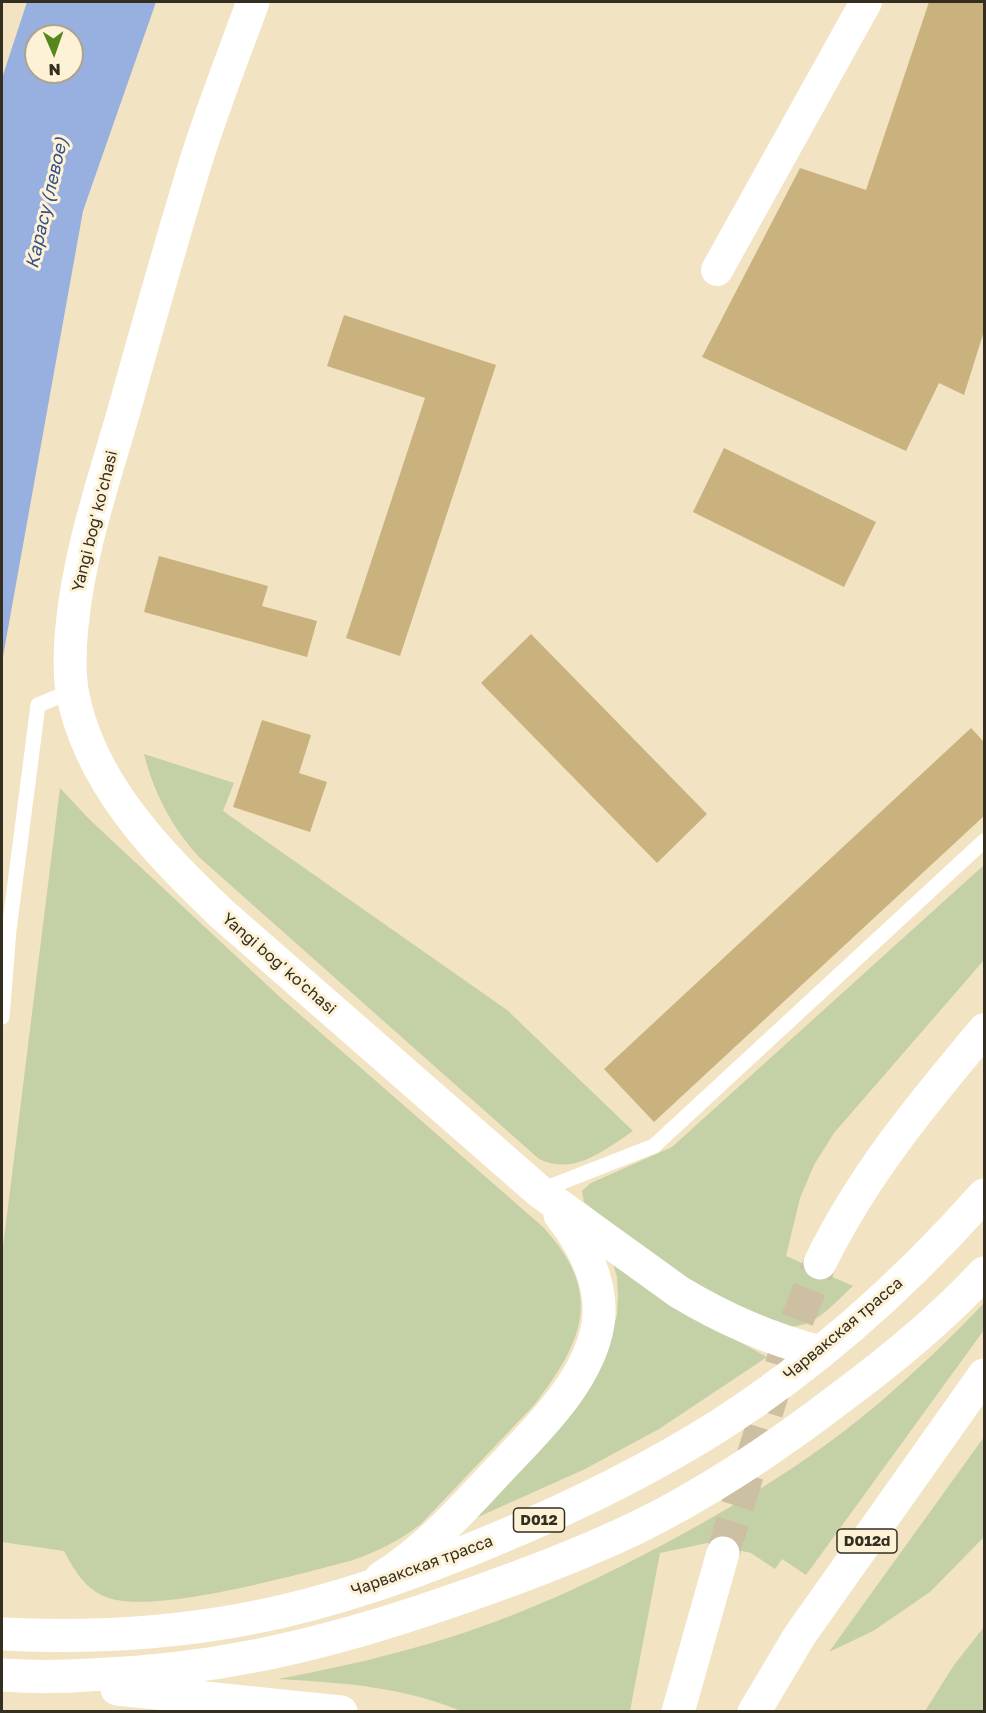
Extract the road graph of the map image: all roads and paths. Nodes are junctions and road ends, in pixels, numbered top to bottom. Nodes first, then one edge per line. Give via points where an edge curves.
1 (253, 2) edge
2 (866, 2) edge
3 (717, 270) dead end
4 (72, 691) junction
5 (984, 841) edge
6 (2, 1017) edge
7 (984, 1030) edge
8 (539, 1191) junction
9 (984, 1195) edge
10 (820, 1263) tunnel mouth
11 (984, 1273) edge
12 (820, 1352) junction
13 (984, 1375) edge
14 (723, 1553) tunnel mouth
15 (363, 1589) junction
16 (2, 1634) edge
17 (11, 1676) edge
18 (147, 1702) edge
19 (341, 1712) edge
20 (678, 1712) edge
21 (754, 1712) edge

1 - 4 main road, Yangi bog' ko'chasi via 197,158 84,552 72,627
2 - 3 street
4 - 6 lane via 38,705 9,930
4 - 8 main road, Yangi bog' ko'chasi via 85,734 103,773 156,848 222,914
5 - 8 lane via 654,1146
7 - 10 main road via 916,1110 865,1182
8 - 12 main road via 696,1302 765,1336
8 - 15 main road via 572,1231 593,1275 599,1308 591,1347 561,1401 478,1493 413,1556
9 - 12 main road, Чарвакская трасса / D012 via 924,1258
11 - 17 main road via 932,1325 808,1423 729,1476 590,1549 436,1606 288,1651 181,1670
12 - 15 main road, Чарвакская трасса / D012 via 721,1424 652,1465 512,1532
13 - 21 main road, D012d via 800,1635
14 - 20 main road
15 - 16 main road, Чарвакская трасса / D012 via 249,1619 194,1627 78,1635
17 - 18 main road
18 - 19 main road

